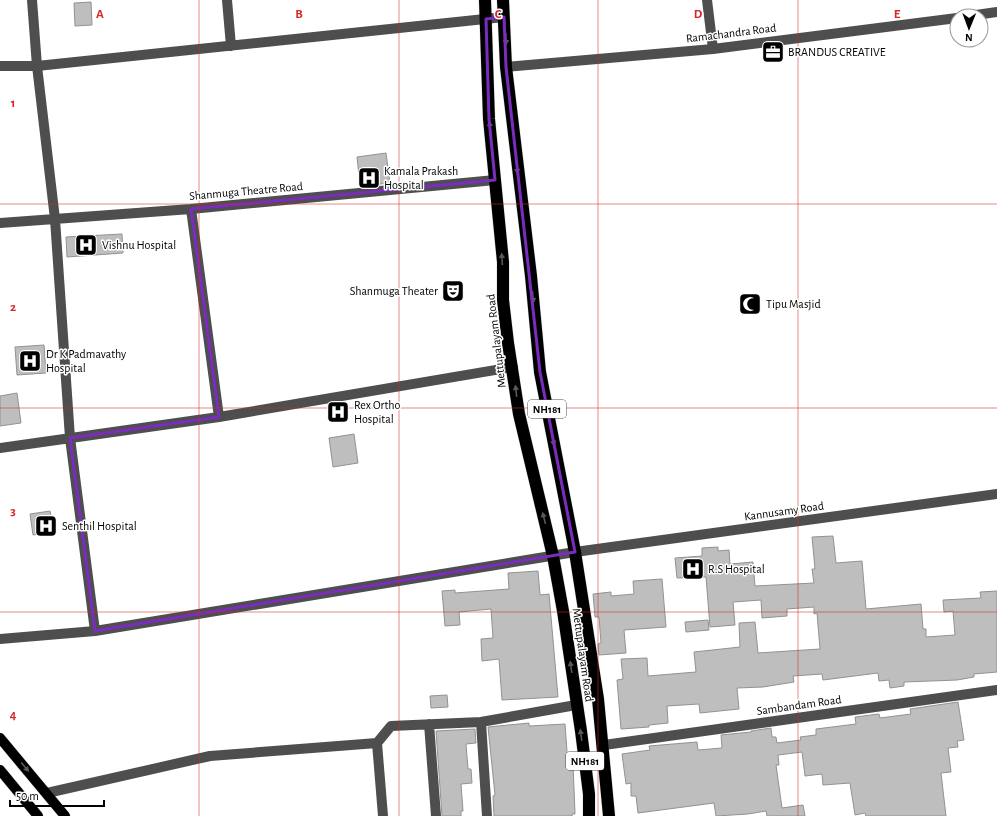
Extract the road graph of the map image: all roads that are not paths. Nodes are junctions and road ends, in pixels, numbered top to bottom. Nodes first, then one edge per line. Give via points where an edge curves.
1 (32, 0) edge
2 (227, 0) edge
3 (486, 0) edge
4 (503, 0) edge
5 (707, 0) edge
6 (504, 17) junction
7 (486, 19) junction
8 (949, 19) edge
9 (231, 46) junction
10 (714, 49) junction
11 (0, 66) edge
12 (37, 66) junction
13 (506, 67) junction
14 (495, 180) junction
15 (191, 209) junction
16 (55, 219) junction
17 (0, 223) edge
18 (513, 367) junction
19 (218, 417) junction
20 (70, 438) junction
21 (0, 448) edge
22 (997, 494) edge
23 (575, 552) junction
24 (553, 556) junction
25 (95, 631) junction
26 (0, 639) edge
27 (997, 690) edge
28 (576, 705) junction
29 (481, 722) junction
30 (429, 724) junction
31 (0, 738) edge
32 (377, 743) junction
33 (604, 745) junction
34 (0, 770) edge
35 (47, 793) junction
36 (38, 816) edge
37 (65, 816) edge
38 (383, 816) edge
39 (436, 816) edge
40 (488, 816) edge
41 (589, 816) edge
42 (609, 816) edge

1 - 12 street
2 - 9 street
3 - 7 highway, Mettupalayam Road / NH181
4 - 6 highway, Mettupalayam Road / NH181
5 - 10 street
6 - 7 street
6 -> 13 highway, Mettupalayam Road / NH181
7 - 9 street
14 -> 7 highway, Mettupalayam Road / NH181 via 489,119
8 - 10 street, Ramachandra Road
9 - 12 street
10 - 13 street, Ramachandra Road
11 - 12 street
12 - 16 street
13 -> 23 highway, Mettupalayam Road / NH181 via 540,372
14 - 15 street, Shanmuga Theatre Road
18 -> 14 highway, Mettupalayam Road / NH181 via 503,300 503,262
15 - 16 street, Shanmuga Theatre Road
15 - 19 street
16 - 17 street, Shanmuga Theatre Road
16 - 20 street
18 - 19 street
24 -> 18 highway, Mettupalayam Road / NH181 via 519,414
19 - 20 street
20 - 21 street
20 - 25 street
22 - 23 street, Kannusamy Road
23 - 24 street, Kannusamy Road
23 - 33 highway, Mettupalayam Road / NH181
24 - 25 street, Kannusamy Road
28 -> 24 highway, Mettupalayam Road / NH181
25 - 26 street, Kannusamy Road
27 - 33 street, Sambandam Road
28 - 29 street
41 -> 28 highway, Mettupalayam Road / NH181 via 589,794
29 - 30 street
29 - 40 street
30 - 32 street via 390,726
30 - 39 street
31 -> 35 main road
32 - 35 street via 210,756
32 - 38 street
33 - 42 highway, Mettupalayam Road / NH181
34 - 36 main road
35 - 37 main road

